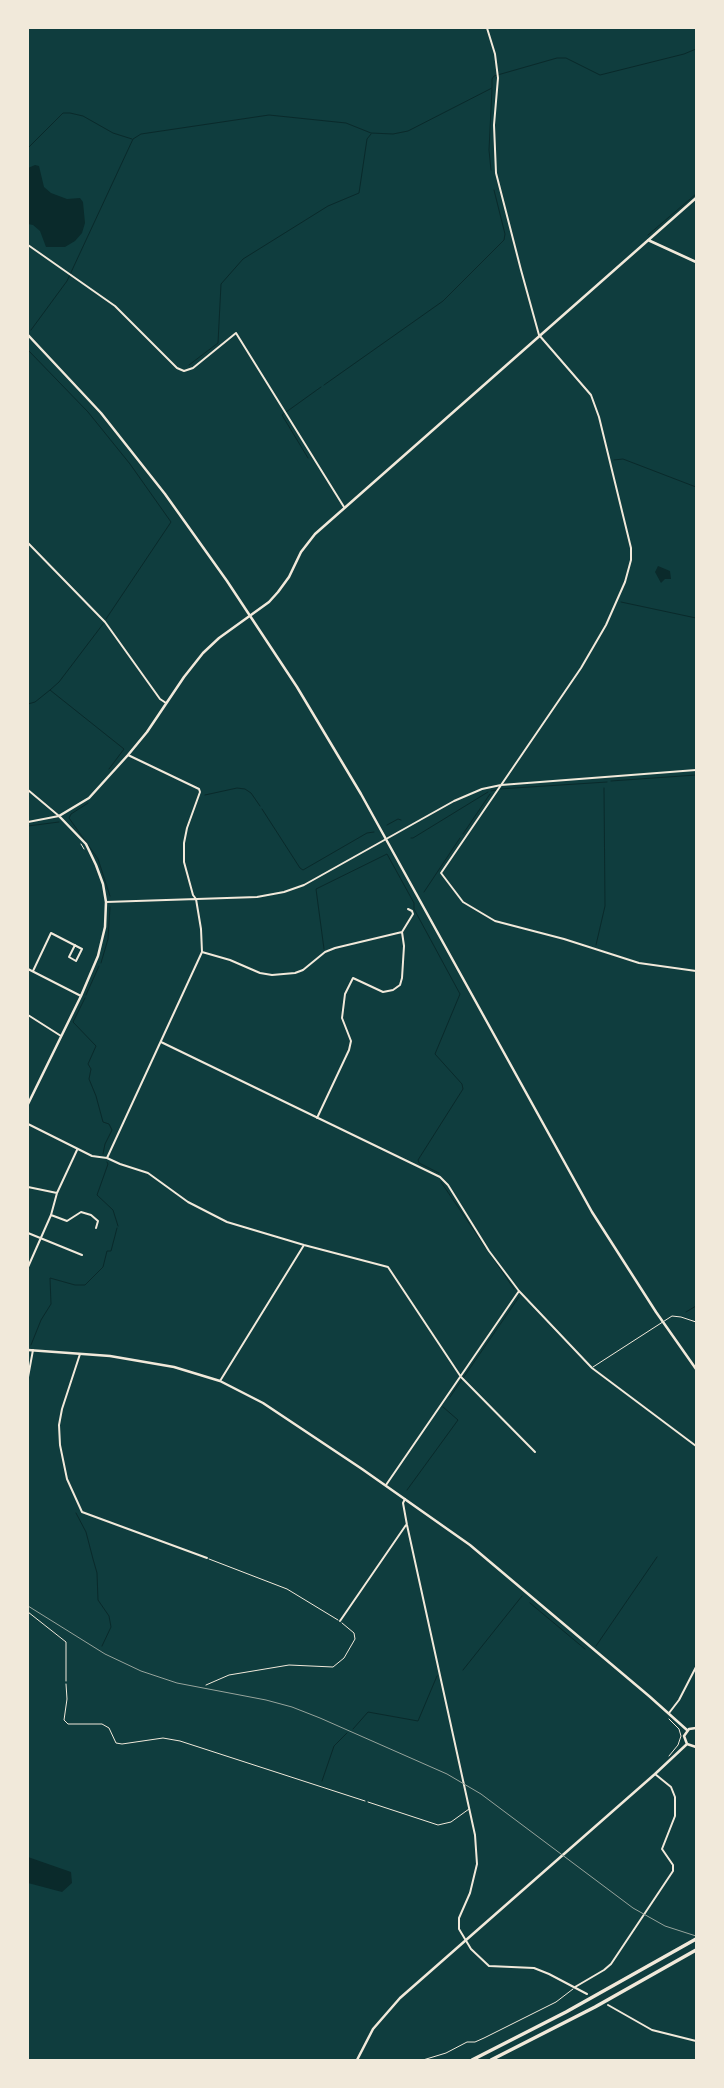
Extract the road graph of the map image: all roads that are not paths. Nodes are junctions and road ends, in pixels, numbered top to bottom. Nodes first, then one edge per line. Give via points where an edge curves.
1 (487, 28) edge
2 (696, 198) edge
3 (648, 240) junction
4 (28, 245) edge
5 (696, 262) edge
6 (28, 335) edge
7 (539, 335) junction
8 (344, 507) junction
9 (28, 543) edge
10 (166, 703) junction
11 (128, 755) junction
12 (696, 770) edge
13 (501, 785) junction
14 (28, 790) edge
15 (59, 816) junction
16 (28, 822) edge
17 (196, 899) junction
18 (106, 902) junction
19 (408, 908) dead end
20 (402, 932) junction
21 (75, 945) junction
22 (202, 952) junction
23 (28, 969) edge
24 (32, 971) junction
25 (696, 971) edge
26 (81, 996) junction
27 (28, 1015) edge
28 (61, 1036) junction
29 (161, 1042) junction
30 (28, 1104) edge
31 (317, 1118) junction
32 (28, 1124) edge
33 (77, 1150) junction
34 (106, 1158) junction
35 (28, 1187) edge
36 (57, 1193) junction
37 (51, 1215) junction
38 (96, 1228) dead end
39 (28, 1233) edge
40 (41, 1238) junction
41 (304, 1245) junction
42 (82, 1255) dead end
43 (28, 1267) edge
44 (519, 1291) junction
45 (696, 1322) edge
46 (28, 1350) edge
47 (33, 1350) junction
48 (81, 1353) junction
49 (592, 1368) junction
50 (696, 1369) edge
51 (28, 1377) edge
52 (461, 1377) junction
53 (220, 1381) junction
54 (696, 1446) edge
55 (535, 1452) dead end
56 (386, 1485) junction
57 (405, 1499) junction
58 (407, 1525) junction
59 (207, 1558) road end
60 (28, 1612) edge
61 (340, 1622) road end
62 (696, 1667) edge
63 (66, 1681) road end
64 (669, 1713) junction
65 (696, 1728) edge
66 (687, 1730) junction
67 (687, 1744) junction
68 (696, 1747) edge
69 (655, 1774) junction
70 (368, 1802) road end
71 (470, 1808) junction
72 (465, 1940) junction
73 (696, 1940) edge
74 (696, 1950) edge
75 (574, 1987) junction
76 (587, 1994) dead end
77 (608, 2005) dead end
78 (696, 2040) edge
79 (357, 2060) edge
80 (472, 2060) edge
81 (491, 2060) edge

1 - 7 street via 498,72 494,125 496,173
2 - 3 street
3 - 5 street
3 - 7 street
4 - 8 street via 115,306 177,368 184,371 193,368 236,333
6 - 50 street via 101,413 165,494 227,581 297,687 371,813 592,1212
7 - 8 street
7 - 13 street via 591,395 599,417 631,548 631,560 625,582 581,668
8 - 10 street via 315,534 301,552 289,577 278,592 203,653
9 - 10 street via 105,622 160,699
10 - 11 street
11 - 15 street via 89,798
11 - 17 street via 199,789 184,842 184,862
12 - 13 street
13 - 17 street via 471,793 304,885 257,897
13 - 25 street via 441,873 463,902 501,923 639,962
14 - 15 street
15 - 16 street
15 - 18 street via 86,844 103,884
17 - 18 street
17 - 22 street
18 - 26 street via 105,927 98,956
19 - 20 street via 413,914
20 - 22 street via 325,952 303,970 286,975 260,973 230,960
20 - 31 street via 404,946 400,985 394,990 383,992 353,978 345,994 342,1018 351,1041 349,1050
21 - 21 street via 82,949 76,961 69,957
21 - 24 street via 51,933
22 - 29 street
23 - 24 street
24 - 26 street
26 - 28 street
27 - 28 street
28 - 30 street
29 - 31 street
29 - 34 street
31 - 44 street via 440,1178 448,1185 489,1250
32 - 33 street
33 - 34 street
33 - 36 street
34 - 41 street via 148,1173 188,1202 227,1222
35 - 36 street
36 - 37 street
37 - 38 street via 67,1221 81,1212 91,1215 98,1221
37 - 40 street
39 - 40 street
40 - 42 street
40 - 43 street
41 - 52 street via 388,1267
41 - 53 street
44 - 49 street
44 - 52 street
45 - 49 lane via 672,1316
46 - 47 street
47 - 48 street
47 - 51 street
48 - 53 street via 174,1367
48 - 59 street via 59,1425 67,1479 82,1512
49 - 54 street
52 - 55 street
52 - 56 street
53 - 56 street via 263,1403
56 - 57 street
57 - 58 street
57 - 64 street via 470,1545 663,1711
58 - 61 street
58 - 71 street
60 - 63 lane via 66,1642
62 - 64 street via 679,1700
64 - 66 street
65 - 66 street
66 - 67 street via 684,1736
67 - 68 street
67 - 69 street
69 - 72 street
69 - 75 street via 671,1787 675,1797 675,1816 662,1845 673,1871 611,1964
70 - 71 lane via 438,1825 451,1822
71 - 72 street via 477,1864 470,1893 459,1918 459,1929
72 - 75 street via 489,1966 534,1968
72 - 79 street via 387,2010 368,2036
73 - 80 highway via 601,1994
74 - 81 highway via 609,1999
75 - 76 street
77 - 78 street via 652,2030

